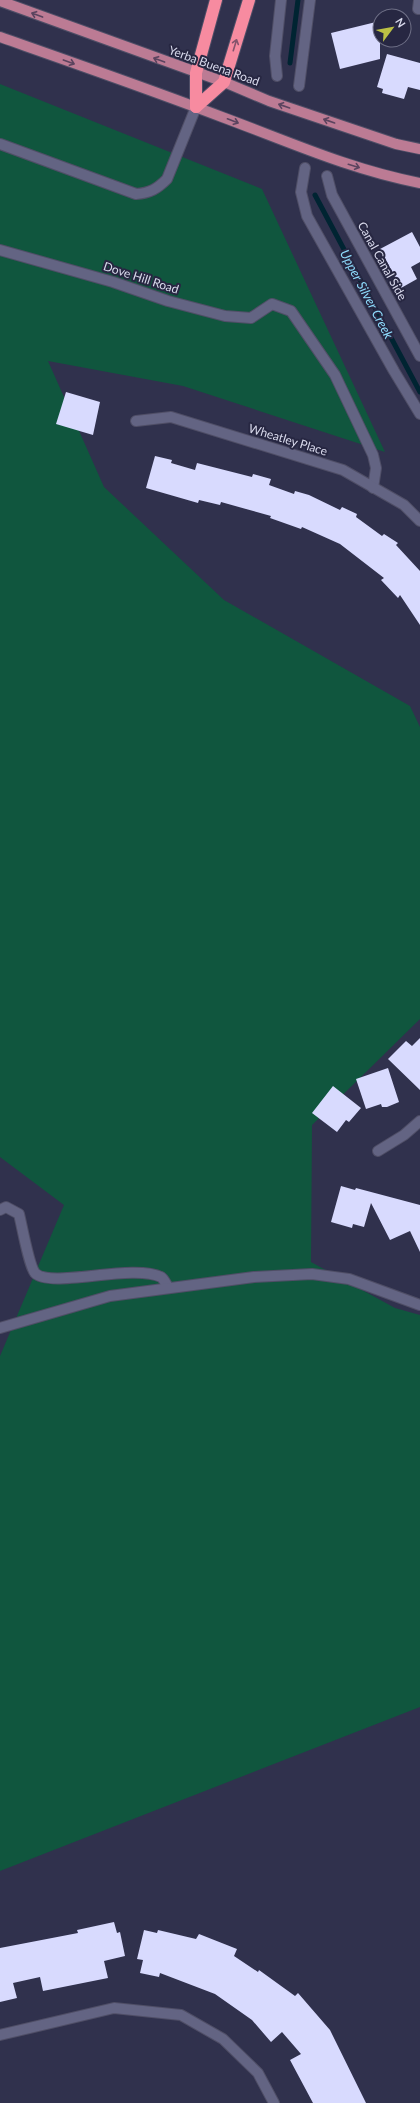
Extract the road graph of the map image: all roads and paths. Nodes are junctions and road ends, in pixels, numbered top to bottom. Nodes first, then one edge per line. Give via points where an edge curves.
1 (216, 0) edge
2 (249, 0) edge
3 (281, 0) edge
4 (310, 0) edge
5 (419, 0) edge
6 (0, 2) edge
7 (420, 9) edge
8 (0, 37) edge
9 (196, 72) junction
10 (277, 76) dead end
11 (224, 82) junction
12 (299, 86) dead end
13 (196, 107) junction
14 (0, 144) edge
15 (420, 149) edge
16 (305, 168) dead end
17 (327, 176) dead end
18 (420, 183) edge
19 (0, 250) edge
20 (420, 356) edge
21 (420, 414) edge
22 (136, 421) dead end
23 (373, 488) junction
24 (420, 521) edge
25 (420, 1121) edge
26 (378, 1150) dead end
27 (0, 1210) edge
28 (168, 1287) junction
29 (420, 1305) edge
30 (0, 1328) edge
31 (0, 2035) edge
32 (274, 2103) edge

1 - 9 highway
11 -> 2 highway
3 - 10 street via 275,56
4 - 12 street
5 - 7 street
9 -> 6 main road, Yerba Buena Road
8 -> 13 main road
9 - 11 main road, Yerba Buena Road
9 - 13 highway
11 - 13 highway
15 -> 11 main road, Yerba Buena Road via 396,144 269,101
13 - 14 street via 166,179 158,188 148,193 136,194
13 -> 18 main road via 348,164 385,176
16 - 21 street via 301,192 308,216
17 - 20 street, Canal Canal Side via 332,195
19 - 23 street, Dove Hill Road via 225,316 251,318 272,304 291,311 335,375 373,455 376,468
22 - 23 street, Wheatley Place via 171,417 343,470
23 - 24 street, Wheatley Place via 404,505
25 - 26 street via 404,1135
27 - 28 street via 6,1207 19,1214 30,1261 35,1273 46,1279 151,1274 162,1278
28 - 29 street via 254,1277 312,1274 349,1279
28 - 30 street via 110,1296
31 - 32 street via 114,2008 181,2015 223,2039 258,2073

